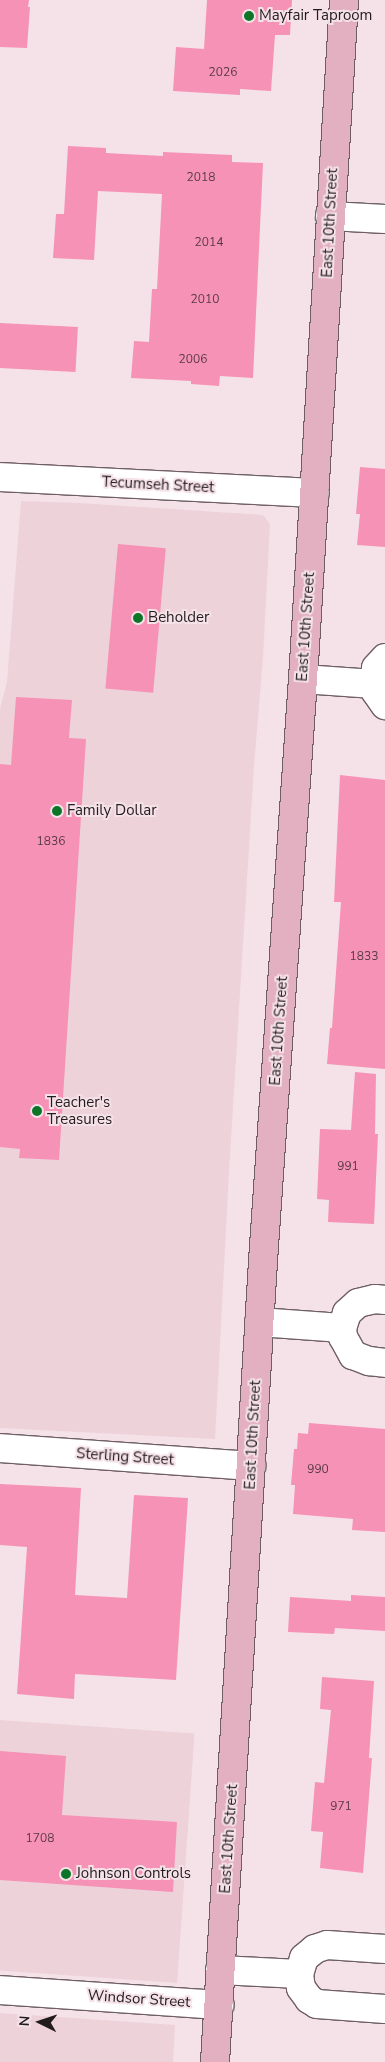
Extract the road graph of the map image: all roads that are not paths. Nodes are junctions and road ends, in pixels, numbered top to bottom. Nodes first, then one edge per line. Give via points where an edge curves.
1 (344, 0) edge
2 (330, 216) junction
3 (385, 219) edge
4 (0, 477) edge
5 (315, 493) junction
6 (385, 658) edge
7 (303, 679) junction
8 (380, 694) edge
9 (385, 1300) edge
10 (259, 1322) junction
11 (342, 1328) junction
12 (385, 1362) edge
13 (0, 1448) edge
14 (251, 1466) junction
15 (385, 1949) edge
16 (220, 1970) junction
17 (299, 1974) junction
18 (0, 1990) edge
19 (218, 2005) junction
20 (385, 2009) edge
21 (215, 2062) edge

1 - 2 main road, East 10th Street
2 - 3 street
2 - 5 main road, East 10th Street
4 - 5 street, Tecumseh Street
5 - 7 main road, East 10th Street
6 - 8 street via 376,668
7 - 8 street
7 - 10 main road, East 10th Street
9 - 11 street via 358,1303 347,1313
10 - 11 street
10 - 14 main road, East 10th Street
11 - 12 street via 343,1338 353,1354 368,1362
13 - 14 street, Sterling Street
14 - 16 main road, East 10th Street
15 - 17 street via 327,1945 304,1958
16 - 17 street
16 - 19 main road, East 10th Street
17 - 20 street via 301,1988 317,2004
18 - 19 street, Windsor Street
19 - 21 main road, East 10th Street

